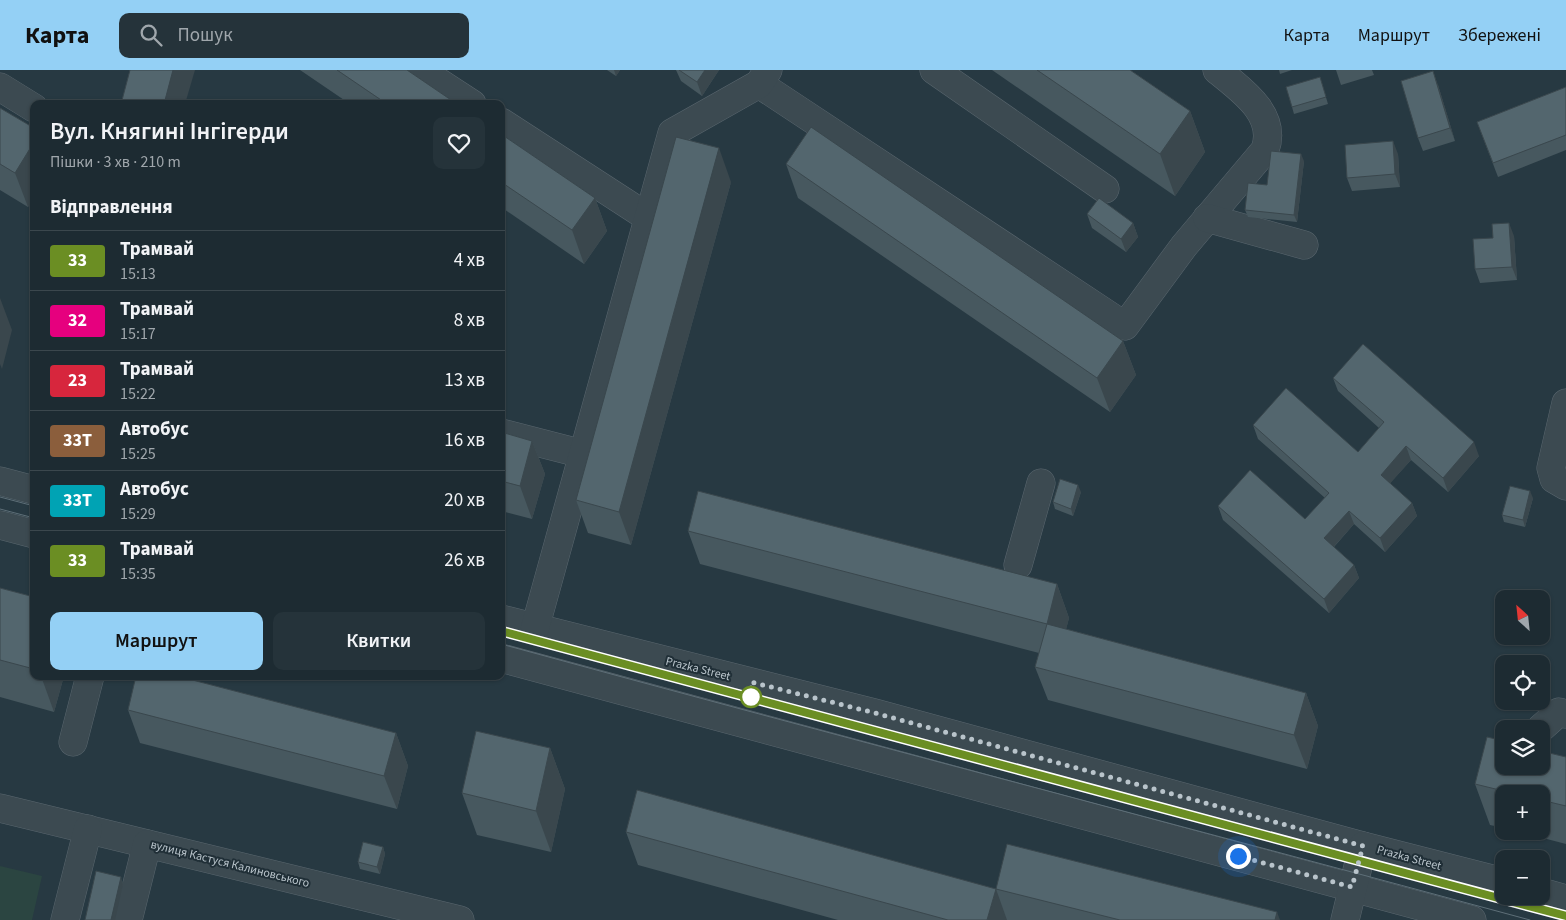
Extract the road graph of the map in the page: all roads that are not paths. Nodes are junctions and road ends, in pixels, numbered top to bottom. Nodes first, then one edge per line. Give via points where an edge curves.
1 (420, 70) edge
2 (934, 70) edge
3 (1217, 70) edge
4 (764, 77) edge
5 (0, 87) edge
6 (466, 100) edge
7 (30, 106) edge
8 (505, 125) edge
9 (1105, 189) dead end
10 (649, 218) junction
11 (1207, 218) junction
12 (1304, 245) dead end
13 (1566, 403) edge
14 (505, 434) edge
15 (583, 454) junction
16 (0, 481) edge
17 (1042, 483) dead end
18 (1566, 486) edge
19 (30, 489) edge
20 (0, 525) edge
21 (30, 533) edge
22 (1018, 565) dead end
23 (505, 620) edge
24 (535, 628) junction
25 (505, 659) edge
26 (89, 680) edge
27 (1566, 714) edge
28 (1550, 720) edge
29 (73, 742) dead end
30 (0, 808) edge
31 (88, 829) junction
32 (147, 844) junction
33 (1363, 846) junction
34 (1495, 880) edge
35 (1352, 887) junction
36 (1550, 895) edge
37 (1566, 899) edge
38 (65, 920) edge
39 (128, 920) edge
40 (460, 920) edge
41 (1344, 920) edge
42 (1472, 920) edge

1 - 6 street
2 - 9 street
3 - 11 street via 1251,98 1262,115 1269,140 1265,150
4 - 10 street via 672,133
4 - 11 street via 1125,326
5 - 7 street
8 - 10 street
10 - 15 street
11 - 12 street
13 - 18 street via 1551,468 1554,479
14 - 15 street
15 - 24 street
16 - 19 street
17 - 22 street
20 - 21 street
23 - 24 street, Prazka Street
24 - 33 street, Prazka Street via 875,713
25 - 35 street
26 - 29 street
27 - 28 street via 1558,712
30 - 31 street, вулиця Кастуся Калиновського
31 - 32 street, вулиця Кастуся Калиновського
31 - 38 street
32 - 39 street
32 - 40 street, вулиця Кастуся Калиновського
33 - 34 street, Prazka Street
33 - 35 street
35 - 41 street
35 - 42 street
36 - 37 street

